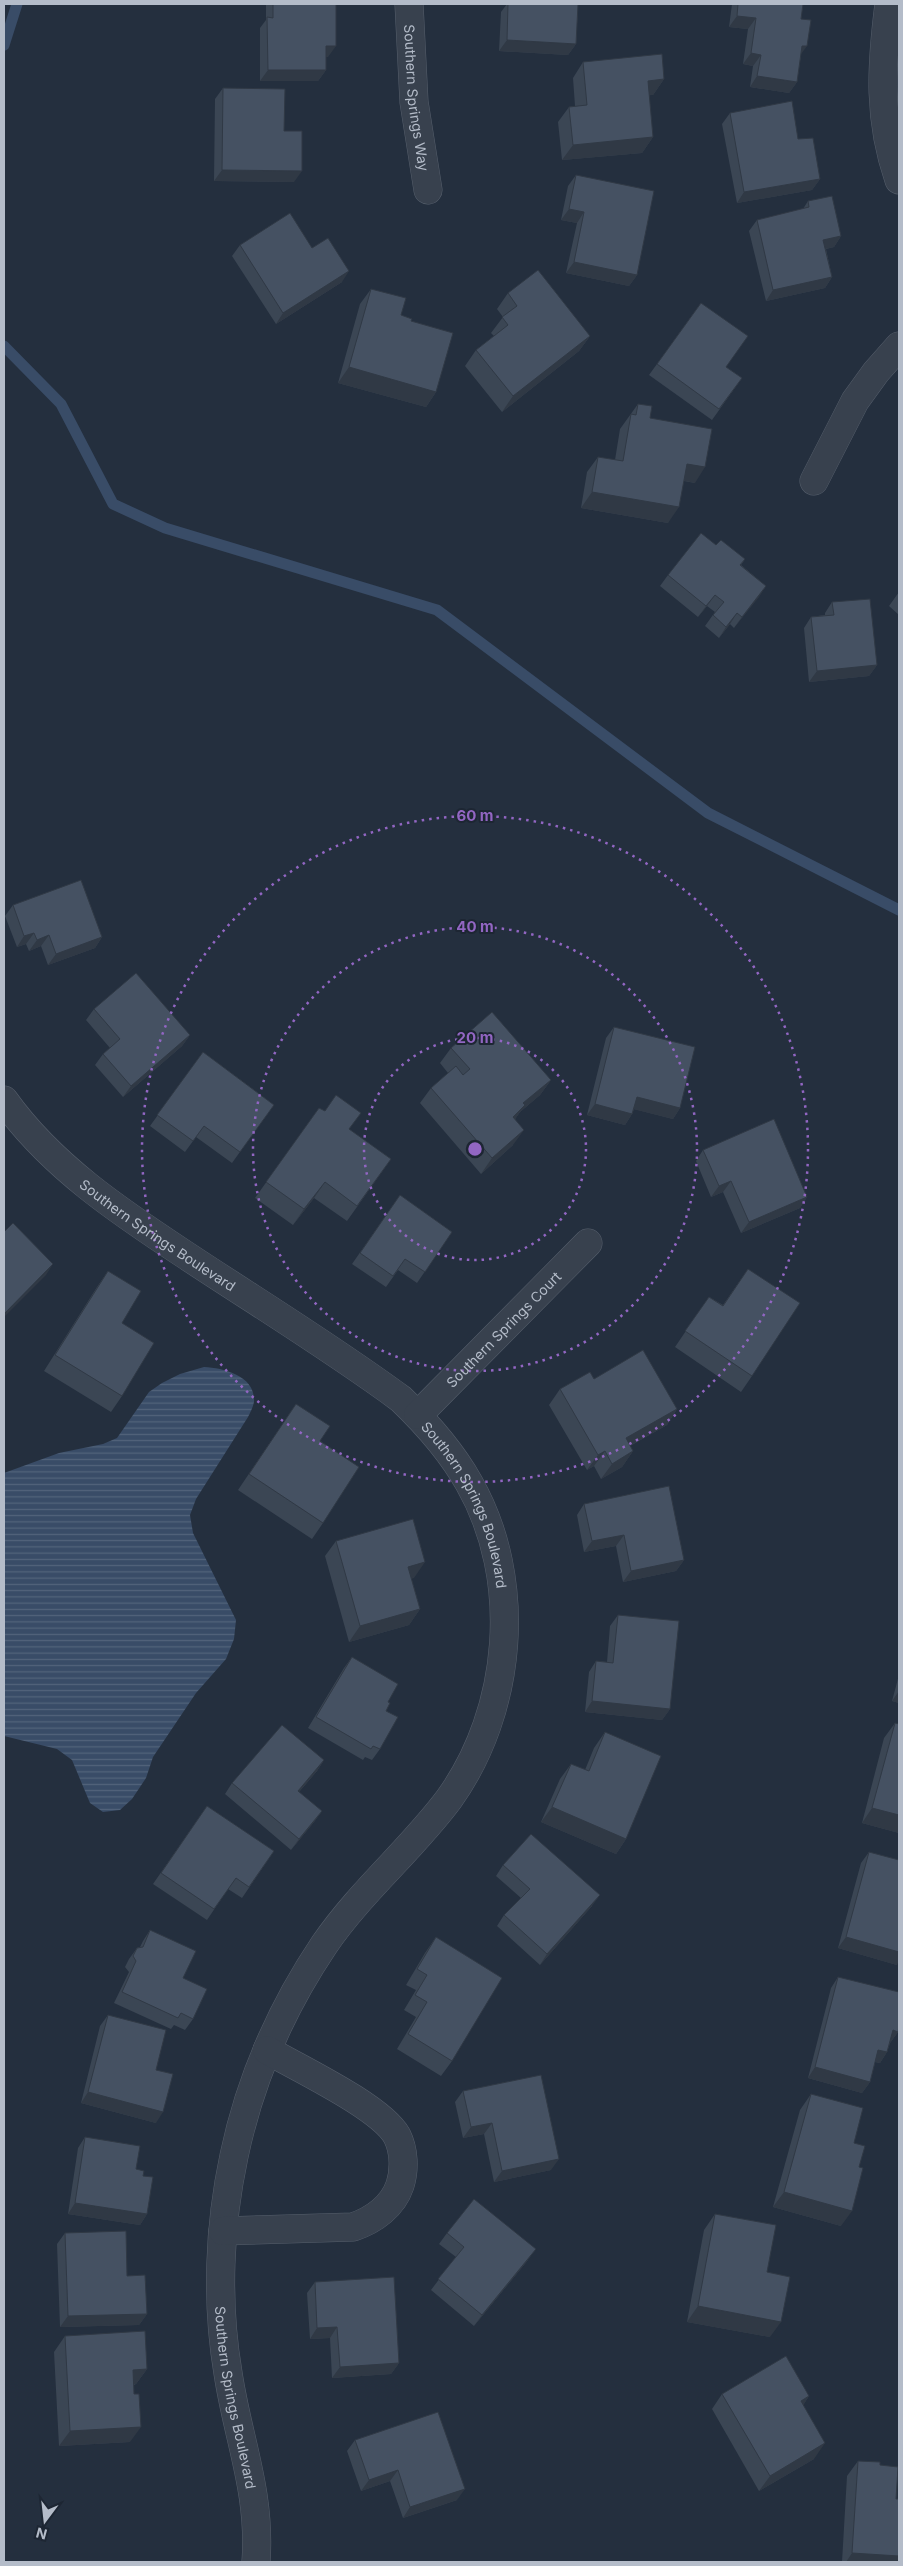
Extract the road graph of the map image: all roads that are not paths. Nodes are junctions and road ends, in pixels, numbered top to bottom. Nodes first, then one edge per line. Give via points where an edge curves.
1 (409, 4) edge
2 (889, 4) edge
3 (899, 180) edge
4 (428, 190) dead end
5 (899, 346) edge
6 (814, 481) dead end
7 (4, 1100) edge
8 (588, 1243) dead end
9 (418, 1415) junction
10 (267, 2050) junction
11 (223, 2231) junction
12 (256, 2562) edge

1 - 4 street, Southern Springs Way via 414,102
2 - 3 street via 882,77 889,148
5 - 6 street via 855,401
7 - 9 street, Southern Springs Boulevard via 29,1131 78,1179 132,1220 382,1385
8 - 9 street, Southern Springs Court
9 - 10 street, Southern Springs Boulevard via 441,1441 470,1484 496,1549 504,1620 498,1688 478,1746 457,1786 345,1916 288,2004
10 - 11 street, Southern Springs Boulevard via 248,2102 234,2156
10 - 11 street via 376,2112 396,2135 400,2145 403,2163 400,2183 394,2198 384,2208 363,2224 353,2227
11 - 12 street, Southern Springs Boulevard via 221,2300 225,2355 254,2493

